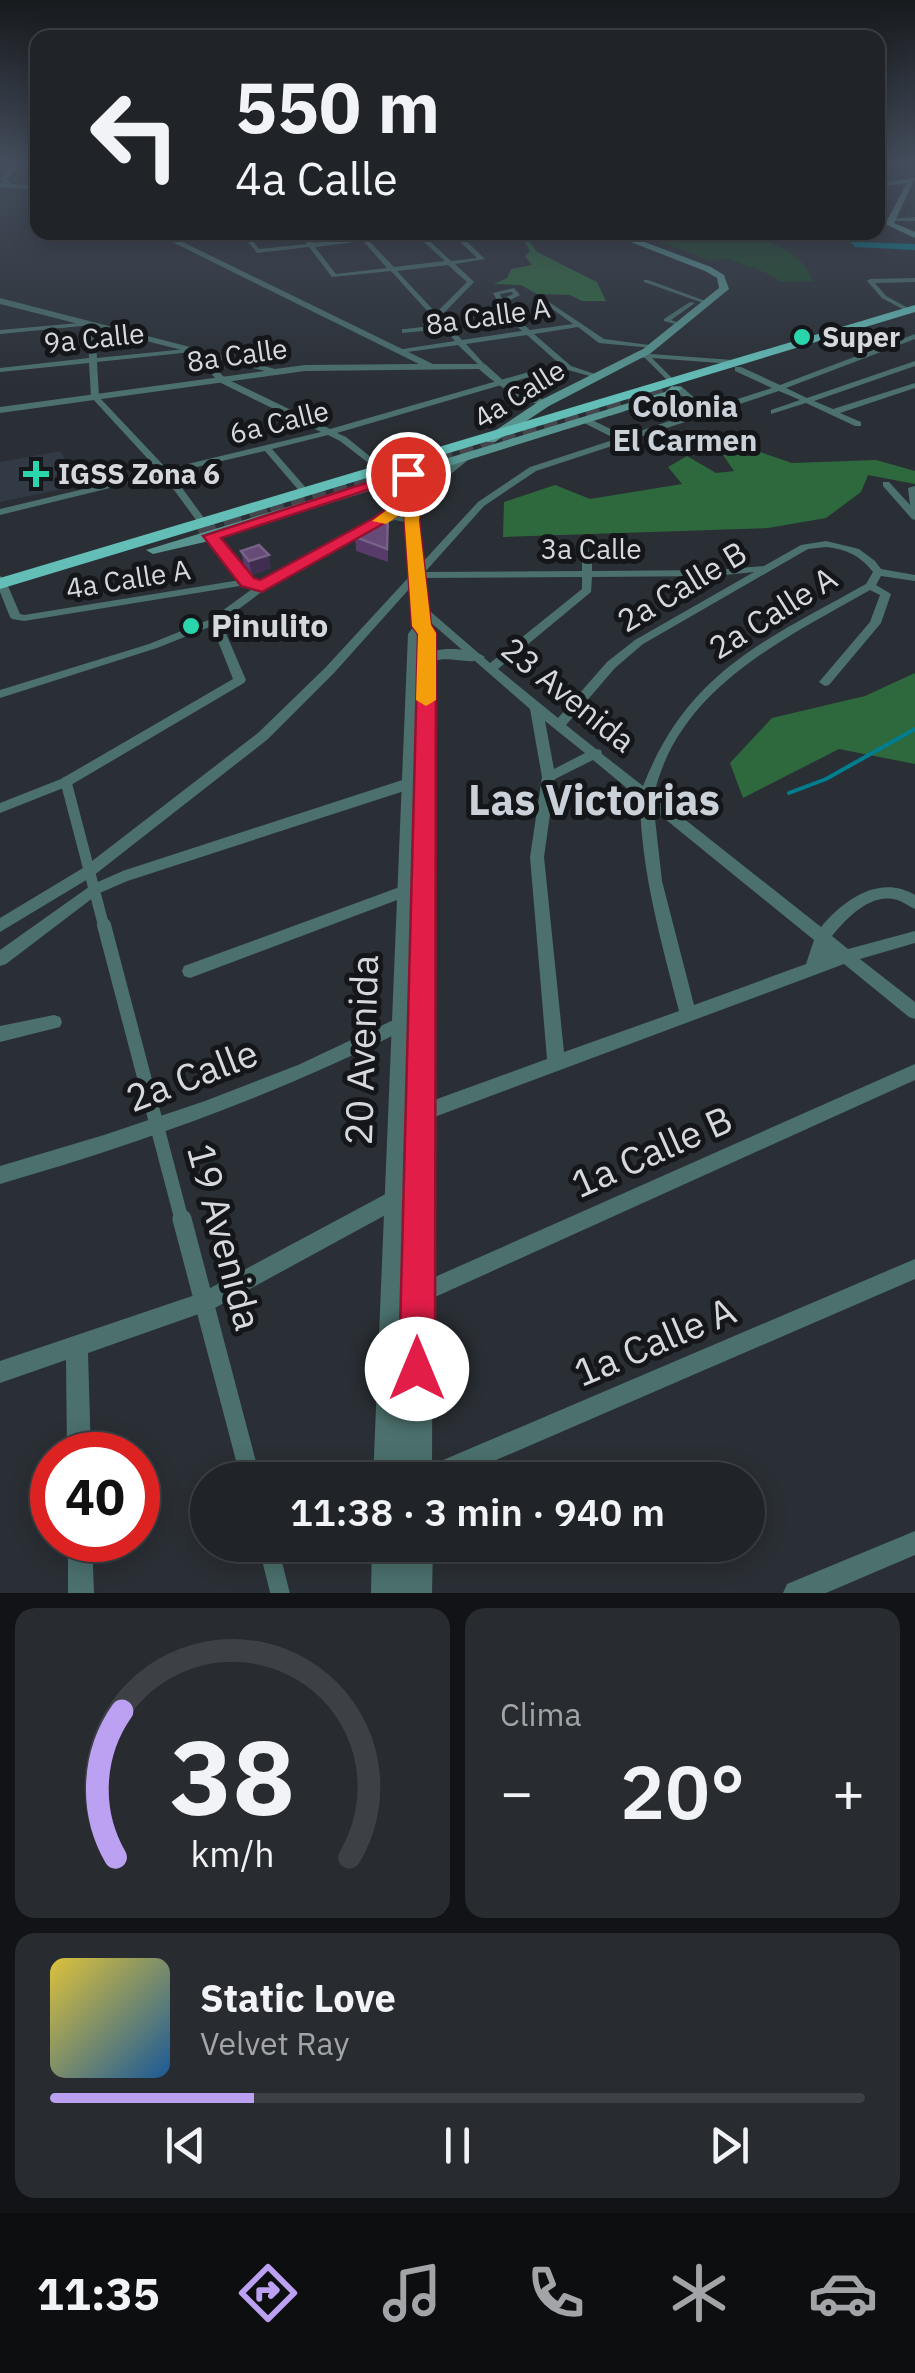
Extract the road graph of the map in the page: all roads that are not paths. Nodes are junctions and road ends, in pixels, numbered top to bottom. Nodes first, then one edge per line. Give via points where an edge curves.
1 (172, 240) edge
2 (248, 240) edge
3 (307, 240) edge
4 (365, 240) joint
5 (424, 240) edge
6 (462, 240) edge
7 (629, 240) edge
8 (311, 246) junction
9 (450, 264) junction
10 (392, 270) junction
11 (915, 280) edge
12 (646, 282) dead end
13 (0, 300) edge
14 (501, 302) dead end
15 (546, 302) dead end
16 (692, 303) dead end
17 (708, 303) junction
18 (913, 311) edge
19 (437, 316) junction
20 (677, 324) junction
21 (93, 325) junction
22 (580, 326) junction
23 (447, 327) junction
24 (405, 331) dead end
25 (0, 332) edge
26 (530, 333) junction
27 (915, 336) edge
28 (461, 342) junction
29 (193, 350) junction
30 (403, 351) junction
31 (647, 353) junction
32 (92, 361) junction
33 (847, 362) junction
34 (915, 363) edge
35 (482, 366) junction
36 (735, 366) junction
37 (435, 367) junction
38 (568, 368) junction
39 (0, 370) edge
40 (285, 370) junction
41 (879, 375) junction
42 (596, 376) junction
43 (222, 380) junction
44 (501, 384) junction
45 (912, 386) edge
46 (673, 387) junction
47 (779, 388) junction
48 (94, 397) junction
49 (808, 400) junction
50 (546, 403) junction
51 (0, 410) edge
52 (705, 412) junction
53 (774, 412) dead end
54 (833, 412) junction
55 (584, 420) junction
56 (858, 424) dead end
57 (327, 433) junction
58 (494, 436) junction
59 (624, 439) junction
60 (267, 448) junction
61 (467, 456) junction
62 (380, 469) junction
63 (166, 473) junction
64 (433, 474) junction
65 (886, 484) dead end
66 (913, 488) edge
67 (424, 490) junction
68 (304, 491) junction
69 (0, 512) edge
70 (912, 513) edge
71 (411, 519) junction
72 (380, 521) junction
73 (204, 531) junction
74 (857, 551) joint
75 (587, 552) dead end
76 (766, 567) junction
77 (878, 572) junction
78 (588, 574) junction
79 (693, 574) junction
80 (416, 575) junction
81 (915, 578) edge
82 (247, 582) junction
83 (262, 586) junction
84 (870, 586) junction
85 (1, 588) edge
86 (722, 596) junction
87 (421, 617) junction
88 (216, 621) junction
89 (478, 657) junction
90 (427, 659) junction
91 (491, 668) junction
92 (826, 682) dead end
93 (0, 694) edge
94 (536, 706) junction
95 (560, 724) junction
96 (596, 752) junction
97 (549, 777) junction
98 (418, 780) junction
99 (66, 782) junction
100 (647, 794) junction
101 (0, 808) edge
102 (88, 872) junction
103 (93, 890) junction
104 (408, 890) junction
105 (915, 903) edge
106 (0, 926) edge
107 (823, 937) junction
108 (915, 937) edge
109 (846, 956) junction
110 (0, 959) edge
111 (813, 969) junction
112 (190, 970) dead end
113 (915, 1012) edge
114 (688, 1015) junction
115 (54, 1022) dead end
116 (402, 1023) junction
117 (0, 1034) edge
118 (556, 1064) junction
119 (915, 1072) edge
120 (421, 1113) junction
121 (158, 1129) junction
122 (0, 1175) edge
123 (396, 1199) junction
124 (915, 1269) edge
125 (417, 1295) junction
126 (206, 1302) junction
127 (77, 1345) junction
128 (0, 1372) edge
129 (79, 1432) edge
130 (246, 1462) edge
131 (389, 1462) edge
132 (420, 1462) edge
133 (462, 1462) edge
134 (915, 1542) edge
135 (80, 1562) edge
136 (272, 1562) edge
137 (388, 1562) edge
138 (417, 1562) edge
139 (81, 1593) edge
140 (280, 1593) edge
141 (388, 1593) edge
142 (416, 1593) edge
143 (796, 1593) edge

1 - 30 street
2 - 8 street via 256,251
3 - 8 street
4 - 8 street
4 - 10 street
5 - 9 street
6 - 9 street via 482,259
7 - 17 main road via 716,274 724,289
8 - 10 street via 334,276
9 - 10 street
9 - 19 street via 471,284
10 - 19 street
11 - 18 street via 870,282
12 - 17 street
13 - 21 street
14 - 26 street
15 - 22 street
16 - 20 street via 666,320
17 - 20 main road, 4a Calle
18 - 36 highway
19 - 23 street
20 - 31 main road, 4a Calle
21 - 25 street
21 - 29 street
21 - 32 street
22 - 26 street, 8a Calle A
22 - 31 street via 605,342 632,341
23 - 24 street
23 - 28 street
26 - 28 street, 8a Calle A
26 - 38 street
27 - 33 street
28 - 30 street, 8a Calle A
28 - 35 street
29 - 32 street, 9a Calle
29 - 40 street
29 - 43 street
30 - 37 street
31 - 36 street
31 - 42 main road, 4a Calle
31 - 46 street
32 - 39 street, 9a Calle
32 - 48 street
33 - 41 street
33 - 47 street
34 - 41 street
35 - 37 street, 8a Calle
35 - 44 street
36 - 46 highway
36 - 47 street
37 - 40 street, 8a Calle
38 - 42 street
38 - 44 street, 6a Calle
40 - 43 street, 8a Calle
41 - 45 street
41 - 49 street
42 - 50 main road, 4a Calle
43 - 48 street, 8a Calle
43 - 57 street
44 - 50 street
44 - 57 street, 6a Calle
45 - 54 street
46 - 52 street
46 - 55 main road
46 - 58 highway
47 - 49 street
47 - 52 street
48 - 51 street, 8a Calle
48 - 63 street
49 - 53 street
49 - 54 street
50 - 58 main road, 4a Calle
52 - 59 street
54 - 56 street
55 - 59 street
55 - 61 main road
57 - 60 street, 6a Calle
57 - 62 street
58 - 61 main road, 4a Calle
58 - 62 highway
59 - 80 street via 508,482
60 - 63 street, 6a Calle
60 - 68 street
61 - 64 main road
62 - 68 highway
63 - 69 street, 6a Calle
63 - 73 street
64 - 67 street
64 - 73 main road
65 - 70 street
66 - 70 street
67 - 71 street, 20 Avenida
67 - 72 street
68 - 73 highway
71 - 72 street
71 - 80 street, 20 Avenida
72 - 83 street
73 - 82 street
73 - 85 highway
73 - 85 highway via 73,562
74 - 76 street, 2a Calle B via 818,543
74 - 77 street, 2a Calle A
75 - 78 street
76 - 79 street, 3a Calle
76 - 86 street, 2a Calle B
77 - 81 street
77 - 84 street, 2a Calle A
78 - 79 street, 3a Calle
78 - 80 street, 3a Calle
78 - 91 street via 584,594
79 - 86 street
80 - 87 street, 20 Avenida
80 - 102 street via 263,736
82 - 83 street
82 - 85 street, 4a Calle A via 16,618
83 - 88 street
84 - 92 street via 886,594 880,614
84 - 100 street, 2a Calle A via 708,686 680,721
86 - 95 street, 2a Calle B via 625,653
87 - 89 street, 23 Avenida
87 - 90 street, 20 Avenida
87 - 98 street, 20 Avenida via 414,662
88 - 93 street
88 - 99 street via 240,680
89 - 90 street via 442,653
89 - 91 street, 23 Avenida
90 - 98 street, 20 Avenida
91 - 94 street, 23 Avenida
94 - 95 street, 23 Avenida
94 - 97 street
95 - 96 street, 23 Avenida
96 - 97 street
96 - 100 street, 23 Avenida
97 - 118 street via 537,857
98 - 103 street
98 - 104 street, 20 Avenida
98 - 120 street, 20 Avenida
99 - 101 street
99 - 102 street, 19 Avenida
100 - 107 street, 23 Avenida
100 - 114 street, 2a Calle A via 653,869
102 - 103 street, 19 Avenida
102 - 106 street
103 - 110 street
103 - 121 street, 19 Avenida
104 - 112 street
104 - 116 street, 20 Avenida
105 - 107 street via 894,890 879,891
107 - 109 street, 23 Avenida
107 - 111 street
108 - 109 street
109 - 111 street
109 - 113 street, 23 Avenida
111 - 114 street
114 - 118 street
115 - 117 street
116 - 121 street, 2a Calle
116 - 123 street, 20 Avenida
118 - 120 street
119 - 125 street, 1a Calle B
120 - 125 street, 20 Avenida
121 - 122 street, 2a Calle
121 - 126 street, 19 Avenida
123 - 126 street
123 - 131 street, 20 Avenida
124 - 133 street, 1a Calle A
125 - 132 street, 20 Avenida
126 - 127 street
126 - 130 street, 19 Avenida
127 - 128 street
127 - 129 street
134 - 143 street
135 - 139 street
136 - 140 street
137 - 141 street
138 - 142 street

